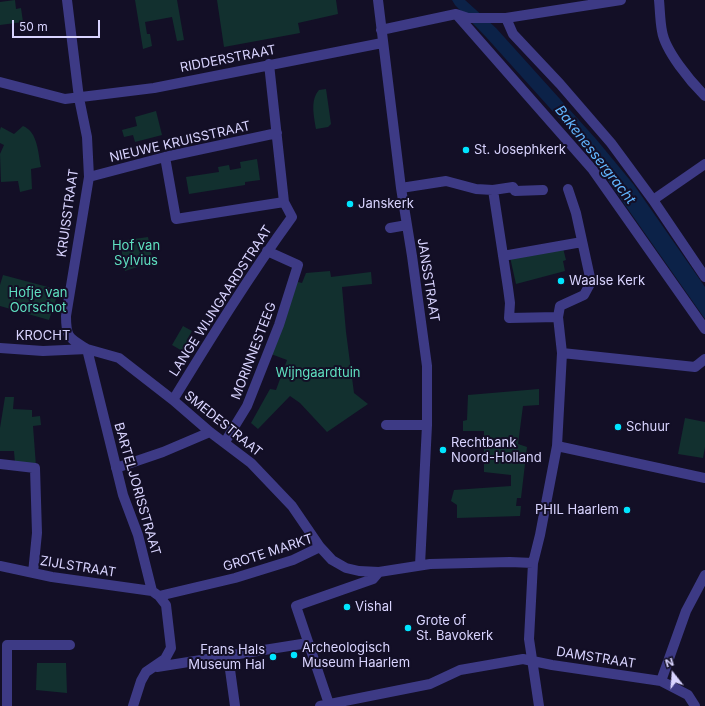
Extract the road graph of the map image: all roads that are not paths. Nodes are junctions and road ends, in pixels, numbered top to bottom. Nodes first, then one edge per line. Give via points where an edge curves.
1 (67, 0) edge
2 (378, 0) edge
3 (621, 0) edge
4 (659, 0) edge
5 (456, 14) junction
6 (506, 18) junction
7 (382, 30) junction
8 (382, 43) junction
9 (269, 64) junction
10 (0, 82) edge
11 (705, 96) edge
12 (79, 98) junction
13 (277, 133) junction
14 (165, 158) junction
15 (705, 164) edge
16 (89, 177) junction
17 (401, 188) junction
18 (568, 189) dead end
19 (493, 190) junction
20 (543, 190) dead end
21 (653, 200) junction
22 (284, 202) junction
23 (406, 225) junction
24 (390, 228) dead end
25 (582, 242) junction
26 (267, 251) junction
27 (503, 256) junction
28 (705, 276) edge
29 (556, 317) junction
30 (705, 329) edge
31 (0, 348) edge
32 (87, 349) junction
33 (562, 353) junction
34 (705, 359) edge
35 (173, 400) junction
36 (386, 426) dead end
37 (427, 426) junction
38 (210, 432) junction
39 (225, 442) junction
40 (557, 446) junction
41 (0, 464) edge
42 (116, 468) junction
43 (705, 478) edge
44 (320, 547) junction
45 (533, 563) junction
46 (420, 565) junction
47 (0, 566) edge
48 (379, 572) junction
49 (33, 573) junction
50 (705, 575) edge
51 (155, 593) junction
52 (308, 643) junction
53 (70, 645) dead end
54 (228, 656) junction
55 (533, 660) junction
56 (155, 667) junction
57 (661, 681) junction
58 (349, 704) edge
59 (538, 704) edge
60 (325, 705) edge
61 (7, 706) edge
62 (133, 706) edge
63 (235, 706) edge
64 (695, 706) edge

1 - 12 street, KRUISSTRAAT
2 - 7 street, JANSSTRAAT
3 - 6 street
4 - 11 street via 662,32 667,47
5 - 6 street via 468,18
5 - 7 street
5 - 30 street via 593,170
6 - 21 street via 513,34 611,143
7 - 8 street, JANSSTRAAT
8 - 9 street, RIDDERSTRAAT
8 - 17 street, JANSSTRAAT
9 - 12 street, RIDDERSTRAAT via 154,88
9 - 13 street
10 - 12 street, RIDDERSTRAAT via 64,99
12 - 16 street, KRUISSTRAAT via 87,137
13 - 14 street, NIEUWE KRUISSTRAAT
13 - 22 street
14 - 16 street, NIEUWE KRUISSTRAAT
14 - 22 street via 176,219
15 - 21 street
16 - 32 street, KRUISSTRAAT via 66,316 66,329 71,339
17 - 19 street via 446,181 476,189
17 - 23 street, JANSSTRAAT
18 - 25 street
19 - 20 street via 514,186 515,191
19 - 27 street
21 - 28 street
22 - 26 street, LANGE WIJNGAARDSTRAAT via 292,217
23 - 24 street
23 - 37 street, JANSSTRAAT via 427,366
25 - 27 street
25 - 29 street via 591,282 584,296 560,306
26 - 35 street, LANGE WIJNGAARDSTRAAT
26 - 39 street, MORINNESTEEG via 298,266 279,325 247,406
27 - 29 street via 510,303 509,318
29 - 33 street
31 - 32 street, KROCHT via 43,351
32 - 35 street, SMEDESTRAAT via 119,358
32 - 42 street, BARTELJORISSTRAAT
33 - 34 street via 695,367
33 - 40 street
35 - 38 street, SMEDESTRAAT
36 - 37 street
37 - 46 street, JANSSTRAAT
38 - 39 street, SMEDESTRAAT
38 - 42 street
39 - 44 street, SMEDESTRAAT via 279,491
40 - 43 street
40 - 45 street
41 - 49 street via 35,468 37,533
42 - 51 street, BARTELJORISSTRAAT
44 - 48 street, GROTE MARKT via 332,560 346,568
44 - 51 street, GROTE MARKT via 293,560 235,578
45 - 46 street, GROTE MARKT
45 - 55 street via 529,639
46 - 48 street, GROTE MARKT
47 - 49 street, ZIJLSTRAAT
48 - 52 street, GROTE MARKT via 373,579 296,606
49 - 51 street, ZIJLSTRAAT
50 - 57 street via 686,610
51 - 56 street via 166,605 171,648 165,659
52 - 54 street
52 - 60 street
53 - 61 street via 7,645
54 - 56 street
54 - 63 street
55 - 57 street, DAMSTRAAT
55 - 58 street, DAMSTRAAT via 523,659 460,670 430,684
55 - 59 street
56 - 62 street via 146,672 141,680
57 - 64 street, DAMSTRAAT via 688,695
58 - 60 street, DAMSTRAAT

